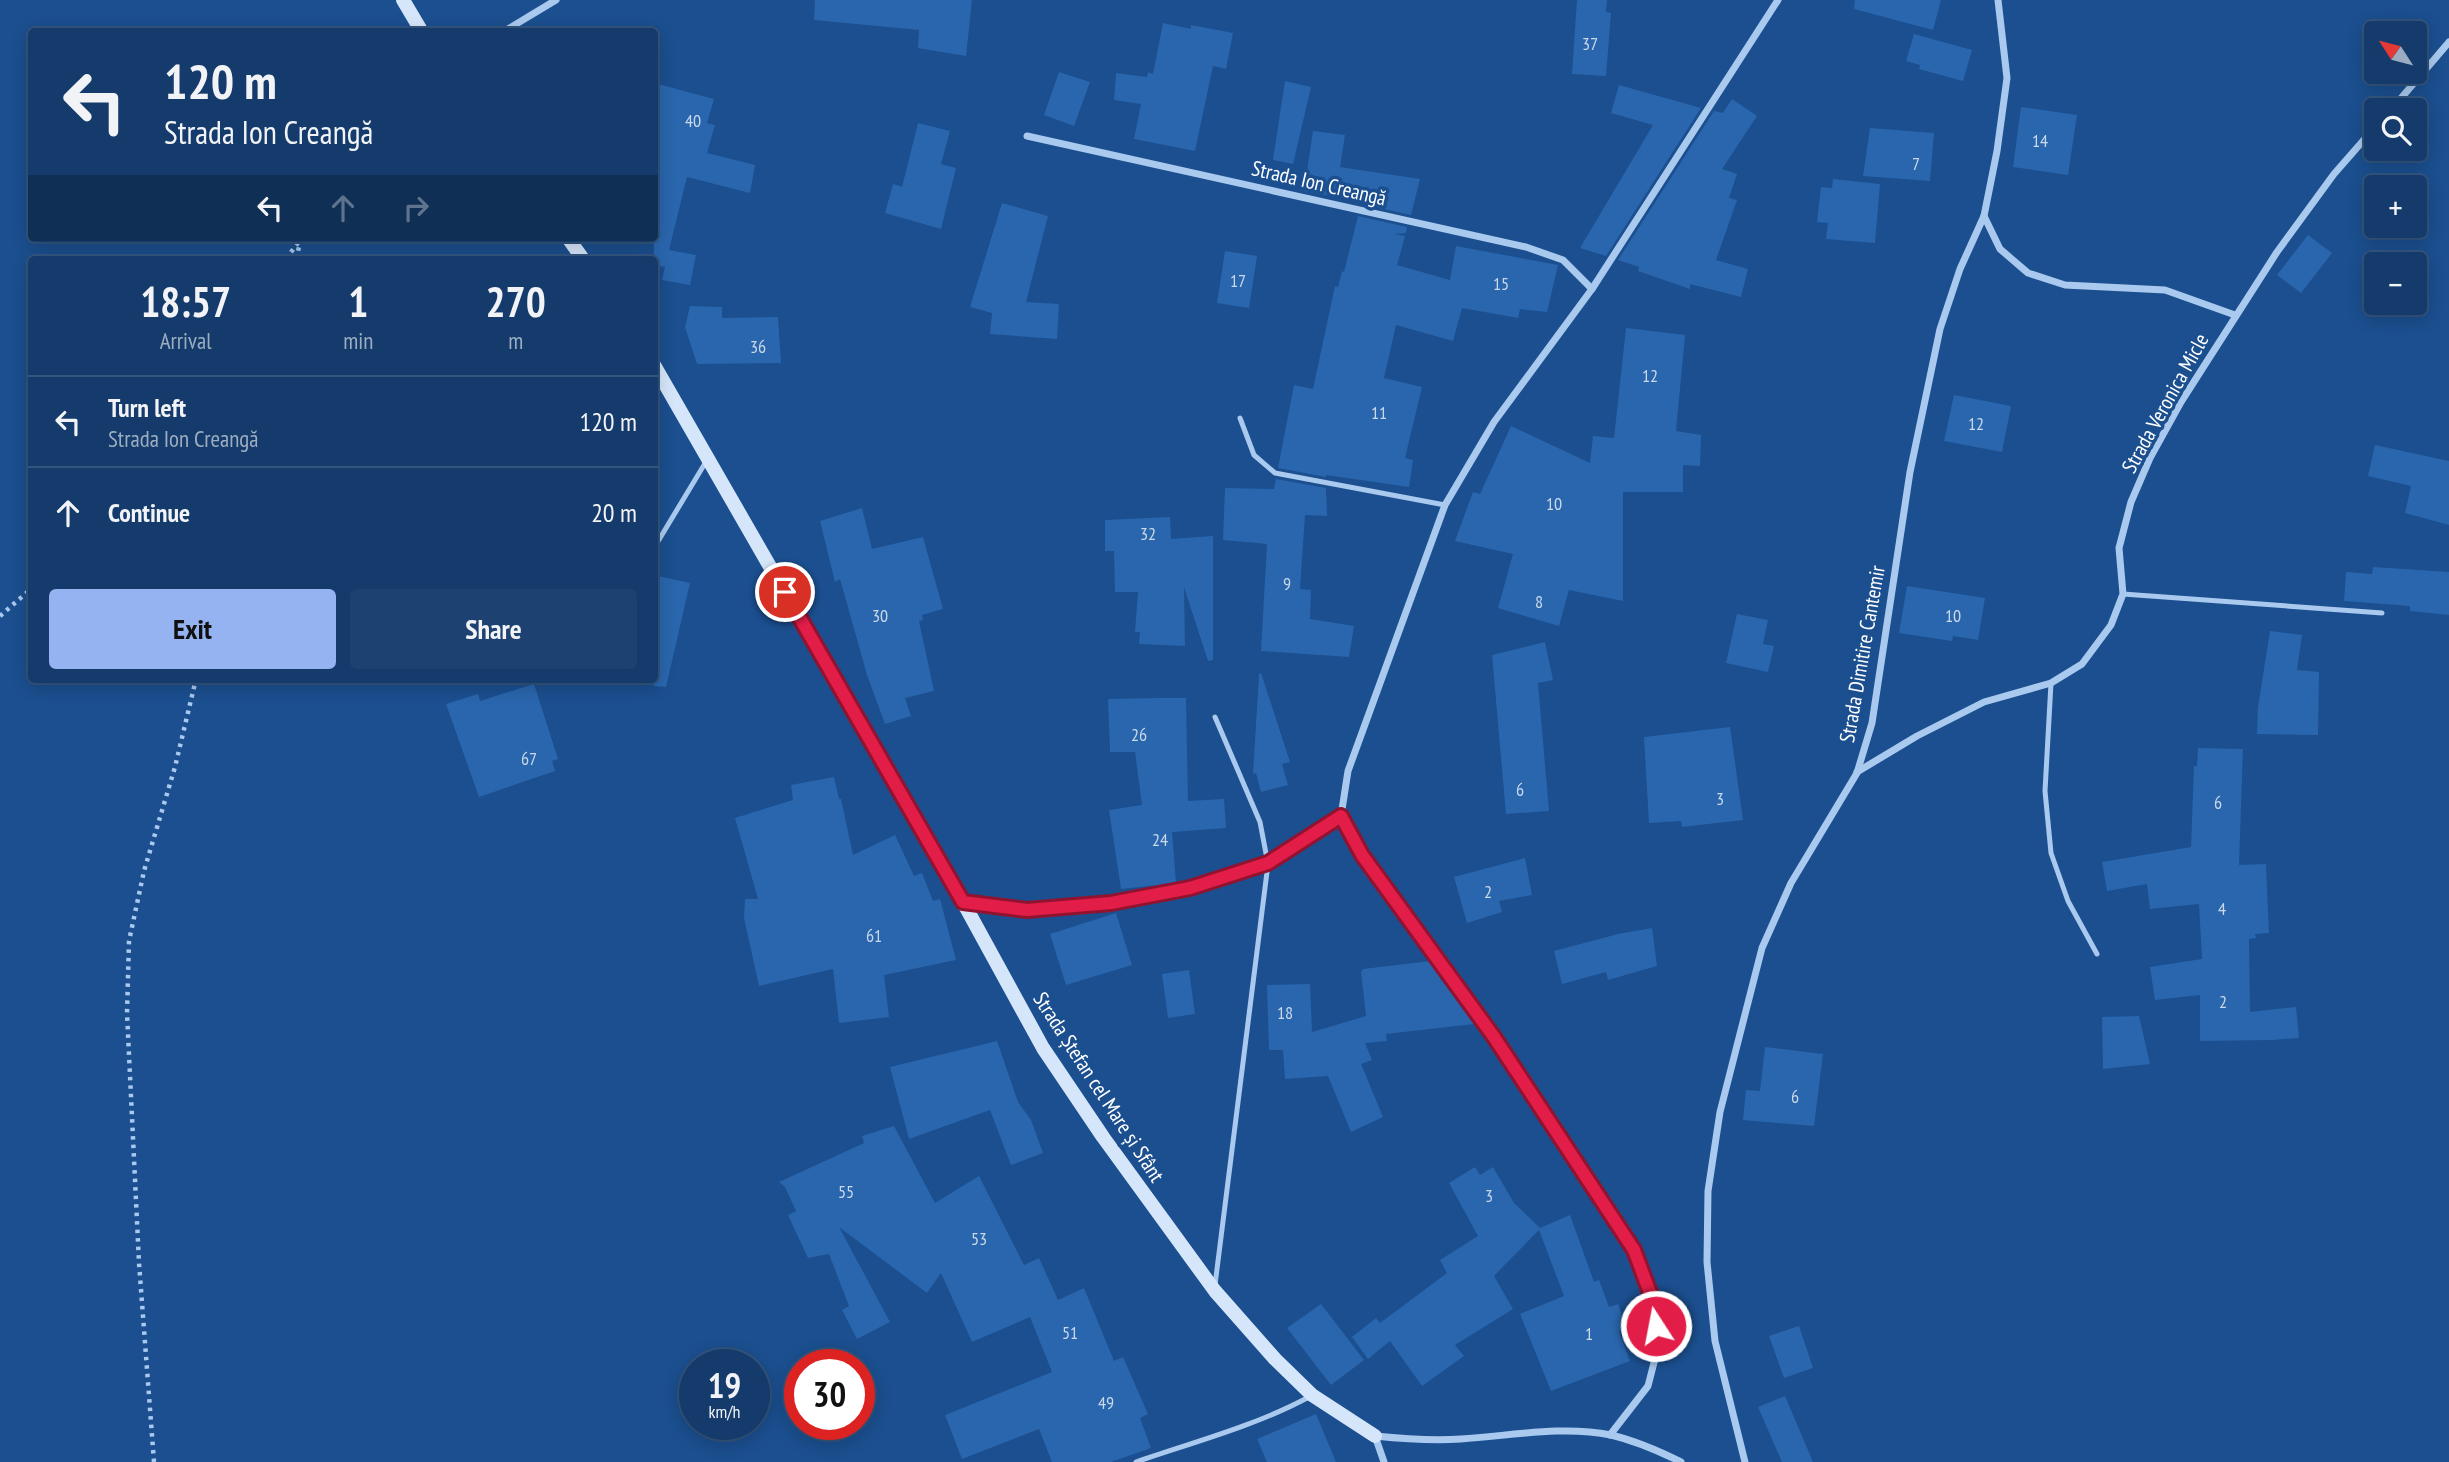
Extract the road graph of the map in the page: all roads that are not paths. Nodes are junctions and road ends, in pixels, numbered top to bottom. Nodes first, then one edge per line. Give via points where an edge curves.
1 (403, 0) edge
2 (556, 0) edge
3 (1778, 0) edge
4 (1998, 0) edge
5 (420, 28) edge
6 (510, 28) edge
7 (2449, 42) edge
8 (2401, 98) edge
9 (1027, 136) dead end
10 (2364, 140) edge
11 (1983, 216) junction
12 (1592, 289) junction
13 (2235, 315) junction
14 (658, 372) edge
15 (1240, 418) dead end
16 (708, 459) junction
17 (1446, 505) junction
18 (658, 541) edge
19 (2123, 594) junction
20 (2382, 612) dead end
21 (2051, 683) junction
22 (1215, 717) dead end
23 (1857, 773) junction
24 (1341, 816) junction
25 (1268, 863) junction
26 (963, 902) junction
27 (2097, 954) dead end
28 (1215, 1291) junction
29 (1312, 1395) junction
30 (1611, 1435) junction
31 (1375, 1436) junction
32 (1136, 1462) edge
33 (1384, 1462) edge
34 (1681, 1462) edge
35 (1745, 1462) edge

1 - 5 street
2 - 6 street
3 - 12 street
4 - 11 street, Strada Dimitire Cantemir via 2007,78
7 - 8 street
9 - 12 street, Strada Ion Creangă via 1526,247 1563,260
10 - 13 street, Strada Veronica Micle via 2334,174
11 - 13 street, Strada Veronica Micle via 2000,249 2028,273 2065,285 2165,290
11 - 23 street, Strada Dimitire Cantemir via 1940,329 1910,472 1872,723
12 - 17 street via 1494,422
13 - 19 street, Strada Veronica Micle via 2181,402 2131,502 2119,548
14 - 16 street, Strada Ștefan cel Mare și Sfânt
15 - 17 lane via 1254,456 1275,472
16 - 18 lane
16 - 26 street, Strada Ștefan cel Mare și Sfânt
17 - 24 street via 1348,771
19 - 20 lane
19 - 21 street, Strada Veronica Micle via 2111,625 2082,664
21 - 23 street, Strada Veronica Micle via 1984,702
21 - 27 lane via 2045,791 2051,853 2068,901
22 - 25 lane via 1260,822
23 - 35 street, Strada Dimitire Cantemir via 1791,883 1762,948 1720,1112 1708,1191 1707,1262 1715,1341
24 - 25 street
24 - 30 street via 1362,855 1494,1037 1634,1250 1655,1306 1658,1347 1648,1386
25 - 26 lane via 1190,888 1111,903 1027,910
25 - 28 lane
26 - 28 street, Strada Ștefan cel Mare și Sfânt via 1043,1048
28 - 29 street, Strada Ștefan cel Mare și Sfânt
29 - 31 street, Strada Ștefan cel Mare și Sfânt
29 - 32 lane via 1247,1425
30 - 31 street, Strada Ștefan cel Mare și Sfânt via 1563,1430 1459,1439
30 - 34 street, Strada Ștefan cel Mare și Sfânt
31 - 33 street

